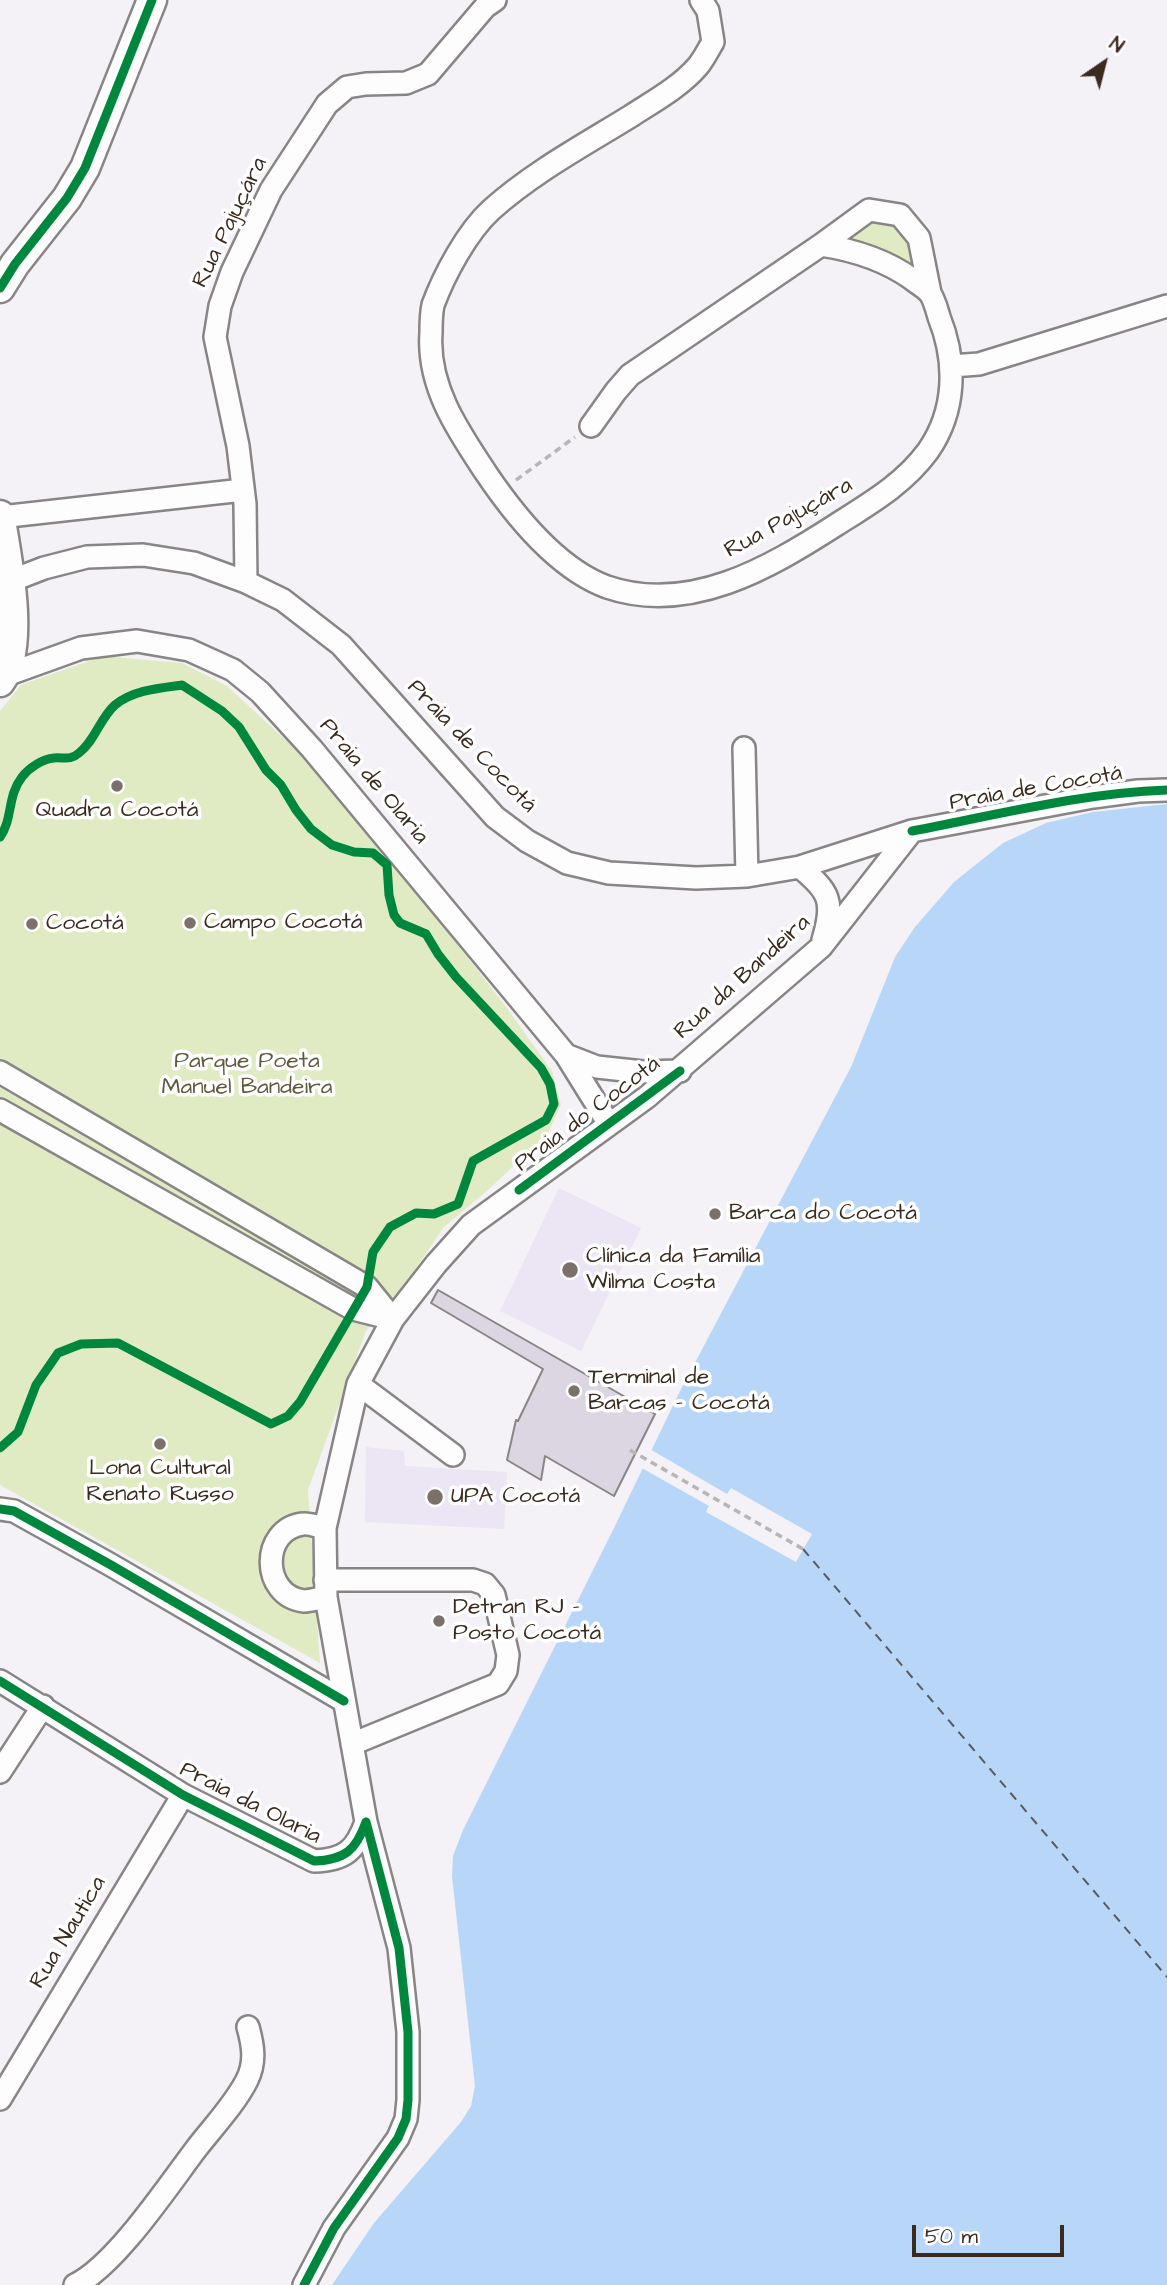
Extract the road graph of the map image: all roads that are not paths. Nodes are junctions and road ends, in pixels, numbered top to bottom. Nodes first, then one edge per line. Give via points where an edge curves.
1 (152, 0) edge
2 (495, 0) edge
3 (701, 0) edge
4 (821, 245) junction
5 (7, 267) edge
6 (0, 288) edge
7 (930, 293) junction
8 (1167, 306) edge
9 (951, 366) junction
10 (591, 426) dead end
11 (243, 490) junction
12 (0, 516) edge
13 (246, 582) junction
14 (4, 583) edge
15 (3, 678) edge
16 (744, 748) dead end
17 (1167, 790) edge
18 (912, 831) junction
19 (873, 844) junction
20 (888, 863) junction
21 (800, 867) junction
22 (747, 876) junction
23 (821, 947) junction
24 (566, 1055) junction
25 (680, 1071) junction
26 (0, 1072) edge
27 (0, 1110) edge
28 (609, 1124) junction
29 (393, 1319) junction
30 (358, 1384) junction
31 (453, 1455) dead end
32 (0, 1509) edge
33 (325, 1528) junction
34 (326, 1589) junction
35 (0, 1681) edge
36 (344, 1701) junction
37 (43, 1706) junction
38 (352, 1744) junction
39 (0, 1772) edge
40 (183, 1795) junction
41 (366, 1822) junction
42 (248, 2027) dead end
43 (0, 2099) edge
44 (75, 2285) edge
45 (304, 2285) edge

1 - 5 main road via 85,168 68,198
2 - 11 street, Rua Pajuçára via 428,74 405,83 347,87 327,104 271,190 232,272 215,337
3 - 9 street, Rua Pajuçára via 713,42 699,65 672,89 489,211 461,247 432,308 429,353 440,395 461,436 500,493 547,547 577,573 609,587 649,596 683,594 739,579 796,550 880,497 906,475 928,450 947,416
4 - 7 street via 878,259
4 - 7 street, Rua Pajuçára via 869,210 900,215 919,239
4 - 10 street, Rua Pajuçára via 630,375
5 - 6 main road
7 - 9 street, Rua Pajuçára via 947,336
8 - 9 street via 979,364
11 - 12 street
11 - 13 street, Rua Pajuçára
12 - 14 main road
13 - 14 street, Praia de Cocotá via 194,563 142,555 87,557
13 - 22 street, Praia de Cocotá via 283,600 341,645 495,817 527,841 567,863 609,873
14 - 15 main road via 14,632
15 - 24 street, Praia de Olaria via 81,648 137,641 189,650 233,670 260,692 312,749
16 - 22 street
17 - 18 street, Praia de Cocotá via 1093,797
18 - 19 street, Praia de Cocotá
18 - 20 street, Rua da Bandeira
19 - 20 street via 883,847
19 - 21 street, Praia de Cocotá
20 - 23 street, Rua da Bandeira
21 - 22 street, Praia de Cocotá
21 - 23 street via 823,887 828,902 829,919
23 - 25 street, Rua da Bandeira
24 - 25 street, Rua da Bandeira via 597,1067
24 - 28 street, Praia de Olaria
25 - 28 street, Praia do Cocotá
26 - 29 street via 367,1286
27 - 29 street via 353,1309
28 - 29 street, Praia do Cocotá via 471,1225
29 - 30 street, Praia do Cocotá
30 - 31 street
30 - 33 street, Praia do Cocotá
32 - 36 street via 14,1511 111,1564
33 - 34 street, Praia do Cocotá
33 - 34 street via 303,1524 283,1533 271,1552 271,1574 283,1592 304,1601
34 - 36 street, Praia do Cocotá
34 - 38 street via 473,1580 485,1584 495,1595 508,1655 498,1684
35 - 37 street, Praia da Olaria
36 - 38 street
37 - 39 street
37 - 40 street, Praia da Olaria
38 - 41 street
40 - 41 street, Praia da Olaria via 314,1861 329,1861 352,1850
40 - 43 street, Rua Nautica
41 - 45 street via 399,1948 409,2069 406,2119 334,2228
42 - 44 street via 254,2049 248,2079 130,2234

